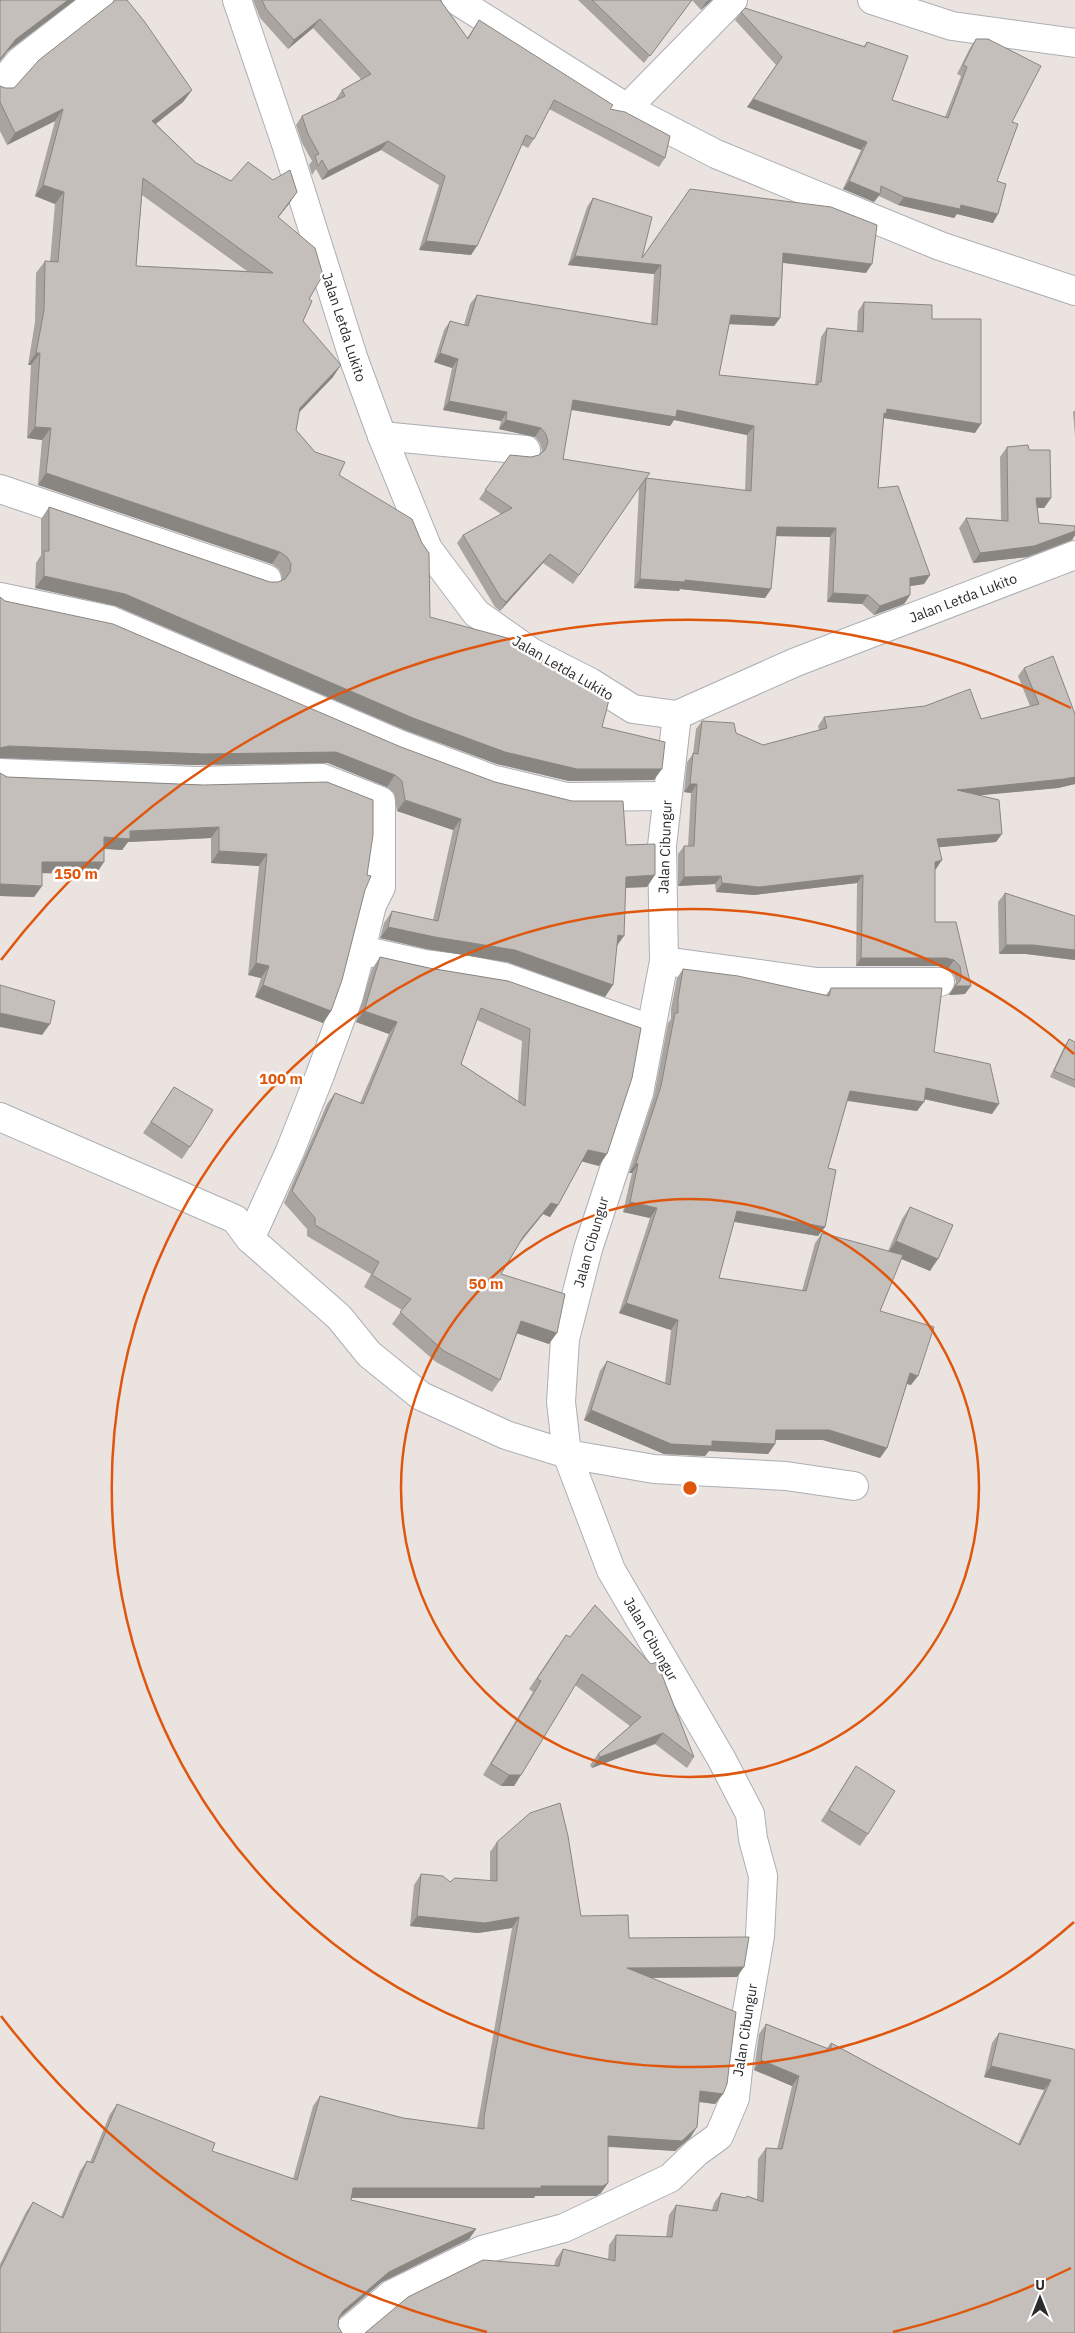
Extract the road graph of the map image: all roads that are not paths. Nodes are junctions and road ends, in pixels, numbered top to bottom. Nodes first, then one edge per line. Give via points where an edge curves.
1 (99, 0) edge
2 (237, 0) edge
3 (456, 0) edge
4 (734, 0) edge
5 (872, 0) edge
6 (1075, 43) edge
7 (0, 85) edge
8 (627, 108) junction
9 (1075, 291) edge
10 (382, 436) junction
11 (526, 450) dead end
12 (0, 488) edge
13 (1075, 555) edge
14 (267, 579) edge
15 (0, 597) edge
16 (677, 715) junction
17 (0, 773) edge
18 (666, 796) junction
19 (361, 950) junction
20 (664, 962) junction
21 (940, 982) dead end
22 (650, 1029) junction
23 (0, 1116) edge
24 (250, 1239) junction
25 (567, 1454) junction
26 (854, 1486) dead end
27 (346, 2333) edge

1 - 7 street via 20,61
2 - 10 street, Jalan Letda Lukito via 353,357
3 - 8 street
4 - 8 street
5 - 6 street via 952,26
8 - 9 street via 716,154 922,238
10 - 11 street
10 - 16 street, Jalan Letda Lukito via 428,549 476,613 531,652 590,682 633,709
12 - 14 street
13 - 16 street, Jalan Letda Lukito via 796,662
15 - 18 street via 110,620 399,744 492,779 567,797
16 - 18 street, Jalan Cibungur
17 - 19 street via 196,781 322,778 381,802 381,887 372,904
18 - 20 street, Jalan Cibungur via 662,846
19 - 22 street via 504,978
19 - 24 street via 349,996 320,1075
20 - 21 street via 817,982
20 - 22 street, Jalan Cibungur
22 - 25 street, Jalan Cibungur via 639,1093 588,1249 565,1339 561,1402
23 - 24 street via 235,1220
24 - 25 street via 340,1317 369,1354 421,1396 506,1435
25 - 26 street via 654,1469 786,1476
25 - 27 street, Jalan Cibungur via 611,1570 721,1758 750,1814 763,1876 760,1936 740,2052 736,2098 720,2136 697,2152 670,2178 564,2228 482,2250 392,2294

